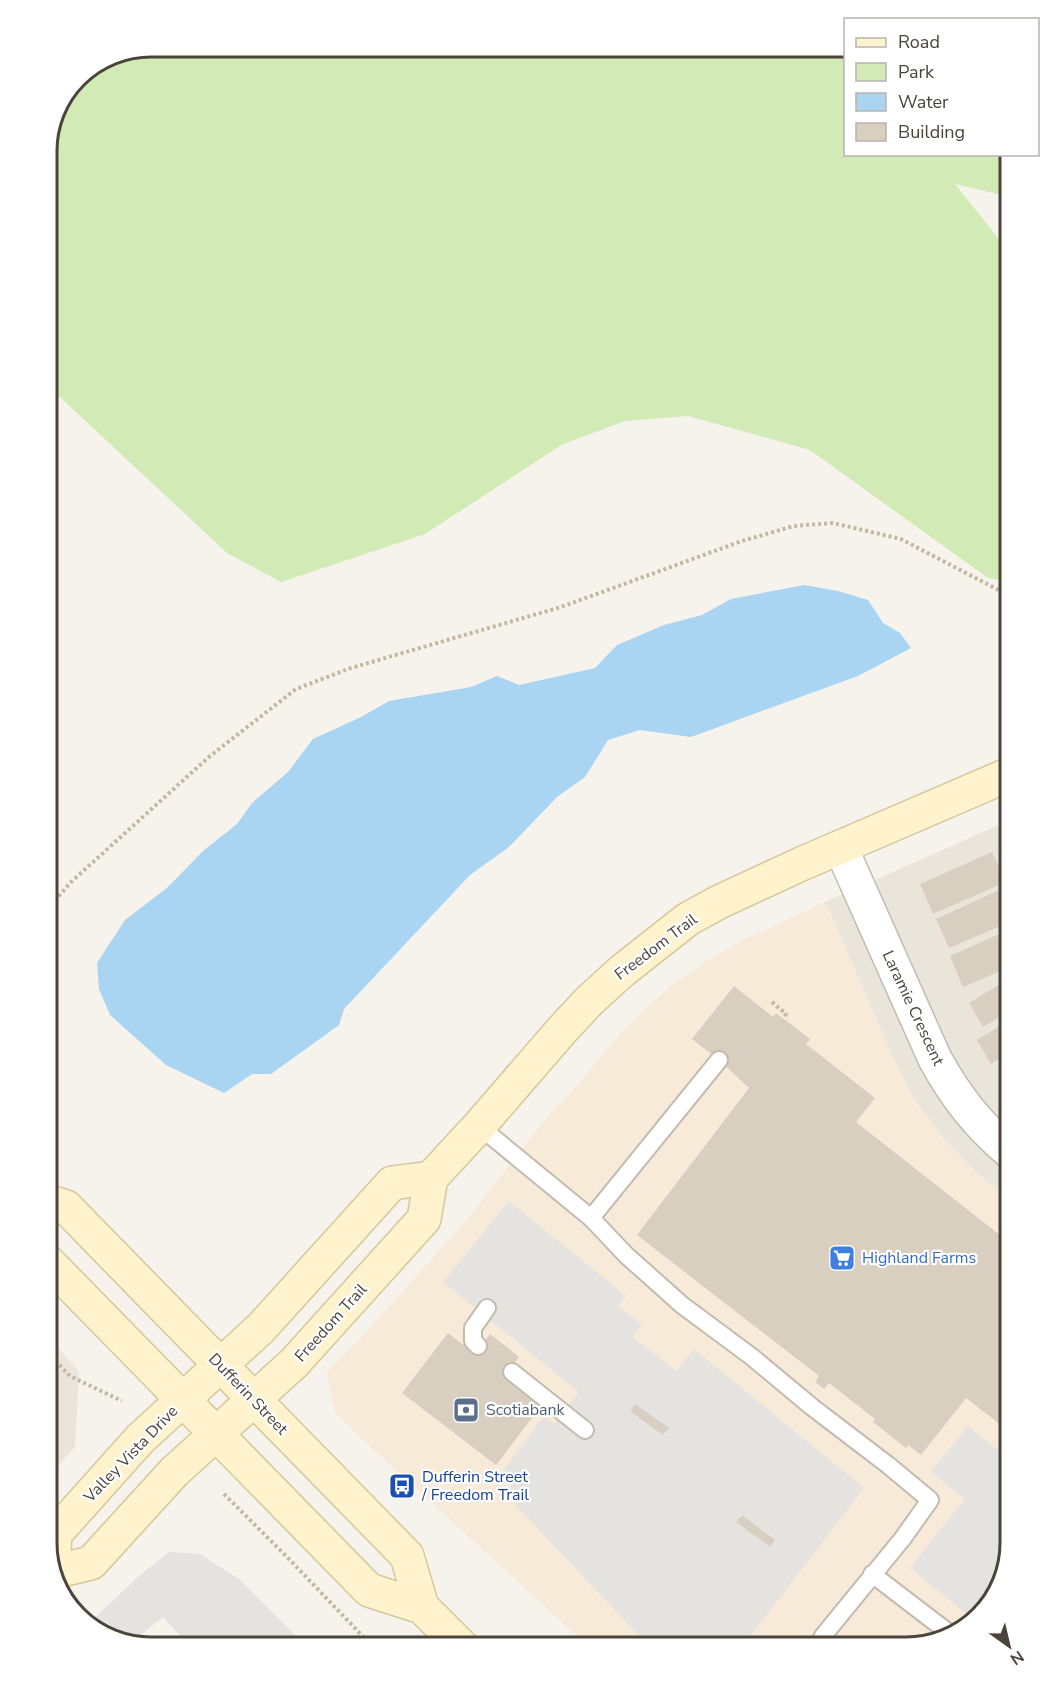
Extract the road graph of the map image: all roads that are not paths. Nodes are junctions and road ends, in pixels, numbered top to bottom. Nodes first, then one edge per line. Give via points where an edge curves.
1 (1000, 779) edge
2 (841, 848) junction
3 (719, 1060) dead end
4 (479, 1126) junction
5 (1000, 1142) edge
6 (431, 1178) junction
7 (57, 1204) edge
8 (591, 1218) junction
9 (57, 1272) edge
10 (487, 1308) dead end
11 (478, 1346) dead end
12 (220, 1365) junction
13 (512, 1372) dead end
14 (183, 1400) junction
15 (254, 1400) junction
16 (585, 1430) dead end
17 (216, 1434) junction
18 (57, 1532) edge
19 (61, 1569) edge
20 (872, 1574) junction
21 (422, 1607) junction
22 (943, 1629) edge
23 (452, 1637) edge
24 (824, 1637) edge

1 - 2 street, Freedom Trail
2 - 4 street, Freedom Trail via 688,919 589,1001
2 - 5 street, Laramie Crescent via 934,1059 975,1119
3 - 8 lane
4 - 6 street, Freedom Trail
4 - 8 lane
6 - 12 street via 392,1184 261,1328
6 - 15 street, Freedom Trail via 424,1219 294,1363
7 - 12 street, Dufferin Street via 66,1207
8 - 20 lane via 682,1305 930,1500
9 - 14 street, Dufferin Street
10 - 11 lane via 473,1328 473,1341
12 - 14 street, Valley Vista Drive
12 - 15 street, Dufferin Street
13 - 16 lane
14 - 17 street, Dufferin Street
14 - 18 street, Valley Vista Drive via 140,1439
15 - 17 street, Freedom Trail
15 - 21 street, Dufferin Street via 407,1556
17 - 19 street, Valley Vista Drive via 174,1472 91,1563
17 - 21 street, Dufferin Street via 369,1590
20 - 22 lane
20 - 24 lane
21 - 23 street, Dufferin Street

